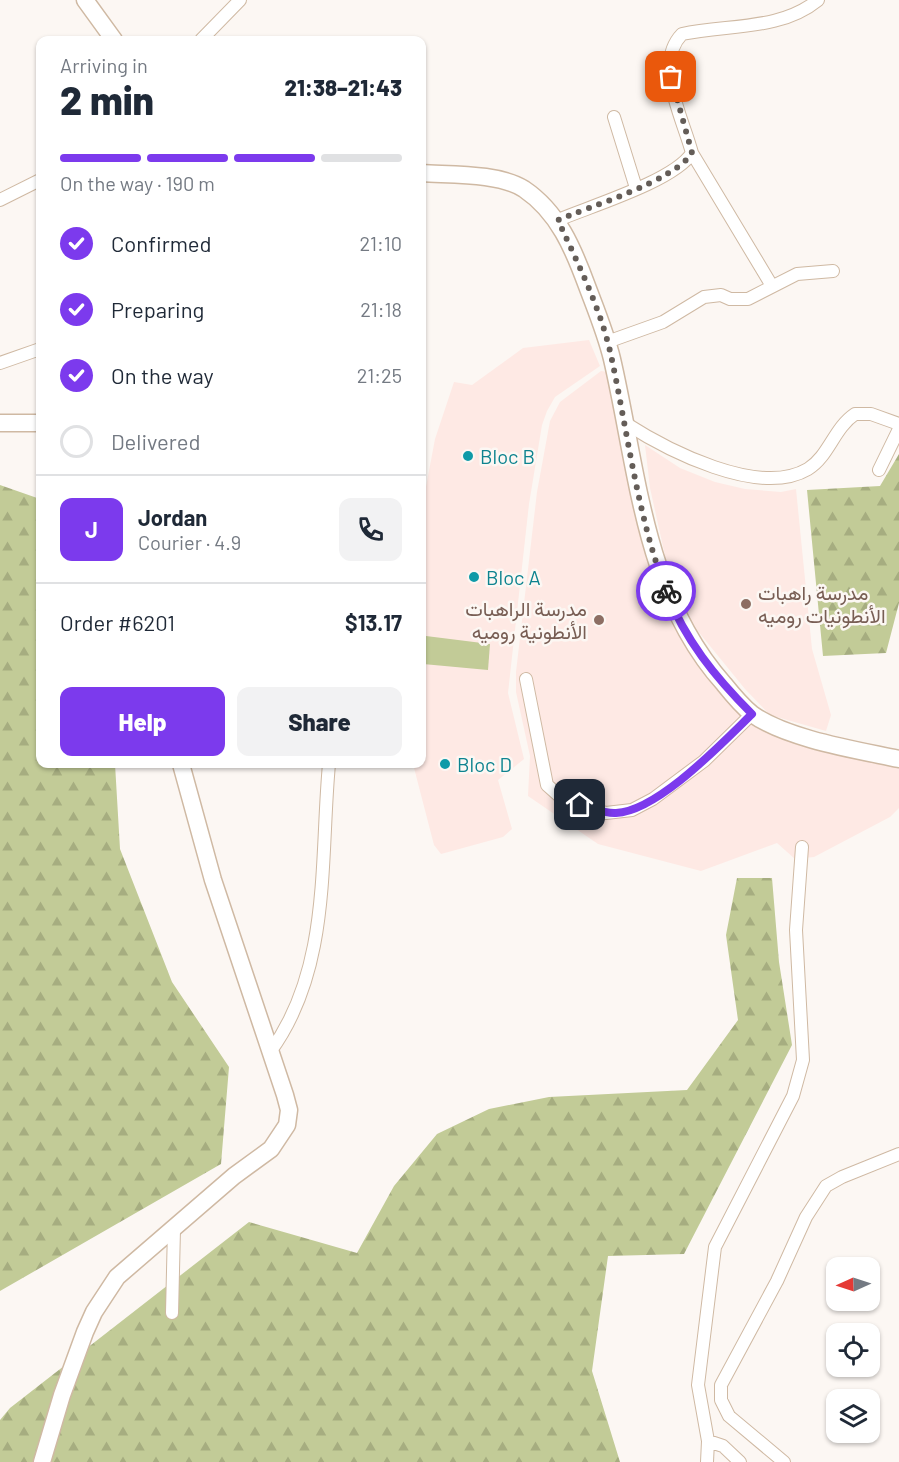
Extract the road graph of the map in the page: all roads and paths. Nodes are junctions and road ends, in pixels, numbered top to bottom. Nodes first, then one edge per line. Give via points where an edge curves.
1 (85, 0) edge
2 (240, 0) edge
3 (818, 0) edge
4 (111, 36) edge
5 (205, 36) edge
6 (614, 117) dead end
7 (692, 153) junction
8 (426, 173) edge
9 (36, 182) edge
10 (636, 188) junction
11 (0, 200) edge
12 (558, 220) junction
13 (833, 271) dead end
14 (772, 286) junction
15 (607, 342) junction
16 (36, 350) edge
17 (0, 363) edge
18 (0, 423) edge
19 (36, 423) edge
20 (625, 423) junction
21 (899, 424) edge
22 (899, 429) edge
23 (879, 470) dead end
24 (526, 679) dead end
25 (752, 714) junction
26 (899, 759) edge
27 (182, 768) edge
28 (329, 768) edge
29 (802, 847) dead end
30 (270, 1052) junction
31 (899, 1154) edge
32 (174, 1229) junction
33 (172, 1313) dead end
34 (708, 1441) junction
35 (42, 1462) edge
36 (707, 1462) edge
37 (740, 1462) edge
38 (783, 1462) edge

1 - 4 street
2 - 5 street
3 - 7 street via 786,19 682,34 673,44 669,54 671,77
6 - 10 street
7 - 10 street via 681,167
7 - 14 street
8 - 12 street via 509,182 523,189
9 - 11 street
10 - 12 street
12 - 15 street via 583,273
13 - 14 street via 797,274
14 - 15 street via 748,299 704,297 663,322
15 - 20 street
16 - 17 street
18 - 19 street
20 - 21 street via 701,464 778,479 807,469 817,461 832,437 855,414 871,414
20 - 25 street via 647,527 672,607 713,672
22 - 23 street
24 - 25 street via 547,785 566,802 606,813 632,810 653,799 704,761
25 - 26 street via 828,743
27 - 30 street via 213,880
28 - 30 street via 313,960 293,1017
29 - 34 street via 796,930 803,1060 793,1096 715,1247 698,1385
30 - 32 street via 287,1102 287,1125 271,1149
31 - 38 street via 826,1186 806,1216 777,1281 721,1385 721,1400 729,1416
32 - 33 street
32 - 35 street via 117,1277 94,1312 62,1395
34 - 36 street
34 - 37 street via 723,1446

